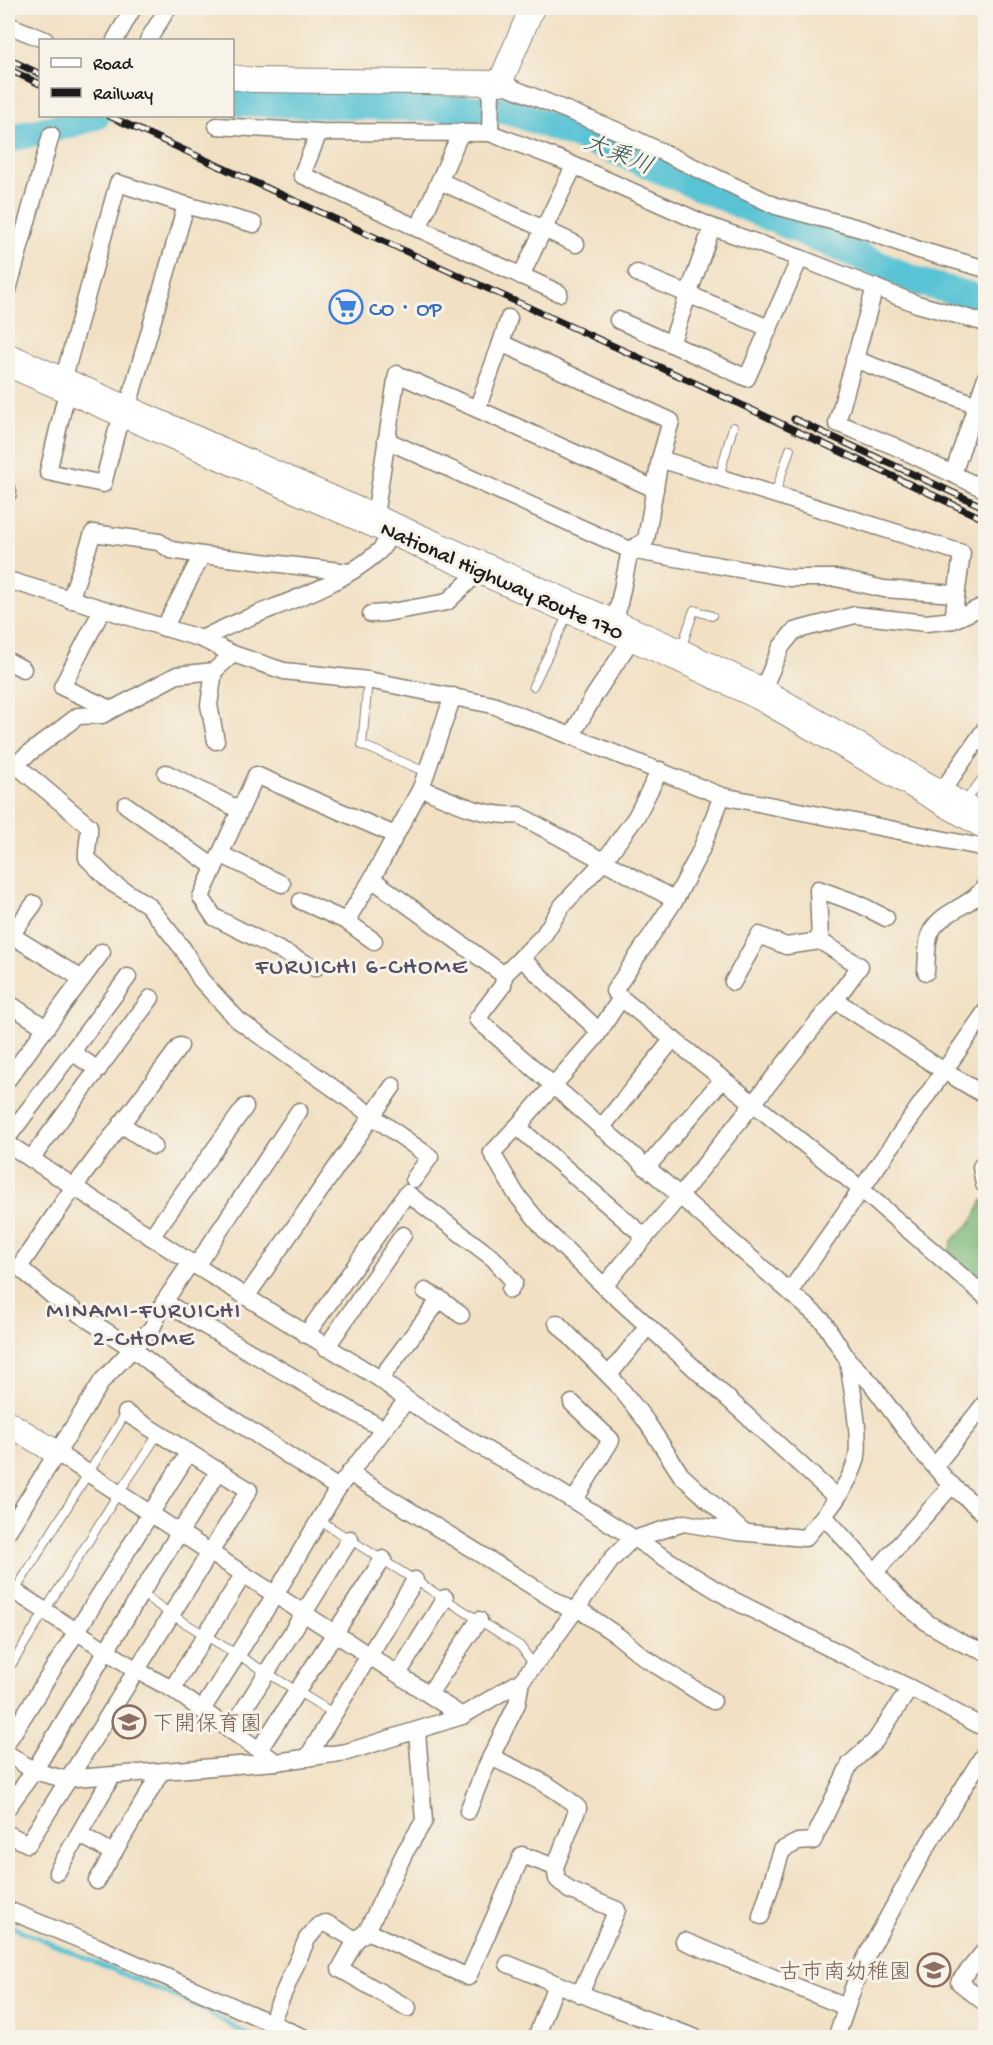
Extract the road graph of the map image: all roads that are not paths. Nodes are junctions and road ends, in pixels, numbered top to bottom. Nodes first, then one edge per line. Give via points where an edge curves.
1 (133, 8) edge
2 (168, 8) edge
3 (532, 8) edge
4 (8, 25) edge
5 (43, 39) edge
6 (116, 39) edge
7 (149, 39) edge
8 (234, 77) edge
9 (496, 86) junction
10 (217, 126) dead end
11 (490, 129) junction
12 (319, 132) junction
13 (461, 132) junction
14 (51, 135) dead end
15 (574, 166) junction
16 (440, 181) junction
17 (186, 205) junction
18 (254, 224) dead end
19 (544, 227) junction
20 (712, 227) junction
21 (418, 229) junction
22 (576, 243) dead end
23 (800, 258) junction
24 (986, 269) edge
25 (637, 273) dead end
26 (521, 276) junction
27 (875, 287) junction
28 (8, 290) edge
29 (559, 293) dead end
30 (689, 295) junction
31 (509, 318) dead end
32 (618, 320) dead end
33 (986, 323) edge
34 (769, 328) junction
35 (501, 343) junction
36 (671, 344) junction
37 (855, 359) junction
38 (8, 360) edge
39 (986, 377) edge
40 (65, 385) junction
41 (977, 405) junction
42 (477, 409) junction
43 (126, 413) junction
44 (733, 427) dead end
45 (386, 440) junction
46 (790, 449) dead end
47 (660, 459) junction
48 (953, 474) junction
49 (719, 477) junction
50 (655, 489) junction
51 (986, 490) edge
52 (775, 494) junction
53 (383, 526) junction
54 (630, 550) junction
55 (202, 555) junction
56 (482, 569) junction
57 (349, 572) junction
58 (8, 580) edge
59 (956, 594) junction
60 (69, 600) junction
61 (985, 604) edge
62 (570, 608) junction
63 (102, 610) junction
64 (370, 614) dead end
65 (712, 616) dead end
66 (953, 620) junction
67 (164, 628) junction
68 (622, 632) junction
69 (202, 639) junction
70 (233, 654) junction
71 (679, 655) junction
72 (8, 661) edge
73 (23, 669) dead end
74 (214, 671) junction
75 (368, 681) junction
76 (533, 686) dead end
77 (761, 694) junction
78 (453, 696) junction
79 (111, 709) junction
80 (985, 729) edge
81 (572, 735) junction
82 (216, 741) dead end
83 (11, 762) edge
84 (660, 770) junction
85 (426, 772) junction
86 (165, 773) dead end
87 (986, 774) edge
88 (421, 788) junction
89 (722, 796) junction
90 (126, 805) dead end
91 (240, 810) junction
92 (961, 810) edge
93 (395, 835) junction
94 (986, 848) edge
95 (217, 861) junction
96 (604, 861) junction
97 (372, 879) junction
98 (282, 884) dead end
99 (986, 884) edge
100 (675, 900) junction
101 (301, 902) dead end
102 (34, 904) dead end
103 (886, 918) dead end
104 (346, 921) junction
105 (9, 937) edge
106 (374, 941) dead end
107 (820, 941) junction
108 (102, 952) dead end
109 (522, 959) junction
110 (315, 968) dead end
111 (926, 972) dead end
112 (504, 975) junction
113 (128, 977) dead end
114 (82, 979) junction
115 (733, 982) dead end
116 (614, 991) dead end
117 (151, 998) dead end
118 (835, 1000) junction
119 (8, 1003) edge
120 (986, 1011) edge
121 (46, 1028) junction
122 (599, 1031) junction
123 (673, 1039) junction
124 (180, 1046) dead end
125 (72, 1052) junction
126 (98, 1070) junction
127 (944, 1071) junction
128 (9, 1075) edge
129 (723, 1079) junction
130 (393, 1086) dead end
131 (553, 1086) junction
132 (986, 1096) edge
133 (752, 1103) junction
134 (245, 1107) dead end
135 (299, 1111) dead end
136 (371, 1115) junction
137 (524, 1119) junction
138 (121, 1124) junction
139 (601, 1128) junction
140 (8, 1137) edge
141 (8, 1144) edge
142 (154, 1146) dead end
143 (31, 1159) junction
144 (986, 1160) edge
145 (646, 1168) junction
146 (414, 1179) dead end
147 (986, 1185) edge
148 (74, 1187) junction
149 (862, 1190) junction
150 (680, 1197) junction
151 (403, 1235) dead end
152 (152, 1237) junction
153 (645, 1237) junction
154 (194, 1264) junction
155 (604, 1286) junction
156 (510, 1290) dead end
157 (790, 1291) junction
158 (986, 1296) edge
159 (246, 1297) junction
160 (164, 1302) junction
161 (461, 1316) dead end
162 (557, 1323) dead end
163 (648, 1326) junction
164 (306, 1335) junction
165 (133, 1348) junction
166 (326, 1348) junction
167 (848, 1360) junction
168 (609, 1375) junction
169 (380, 1379) junction
170 (406, 1401) junction
171 (986, 1402) edge
172 (572, 1403) dead end
173 (126, 1413) joint
174 (8, 1423) edge
175 (383, 1429) junction
176 (159, 1433) junction
177 (189, 1452) junction
178 (57, 1453) junction
179 (935, 1466) junction
180 (219, 1470) junction
181 (87, 1473) junction
182 (349, 1473) junction
183 (952, 1485) junction
184 (338, 1488) junction
185 (118, 1494) junction
186 (836, 1497) junction
187 (574, 1500) junction
188 (151, 1515) junction
189 (986, 1515) edge
190 (824, 1516) junction
191 (319, 1520) junction
192 (8, 1531) edge
193 (743, 1532) junction
194 (178, 1533) junction
195 (635, 1538) junction
196 (350, 1539) junction
197 (210, 1554) junction
198 (383, 1559) junction
199 (875, 1572) junction
200 (243, 1575) junction
201 (416, 1580) junction
202 (10, 1593) edge
203 (141, 1593) junction
204 (275, 1595) junction
205 (445, 1598) junction
206 (575, 1610) junction
207 (44, 1611) junction
208 (305, 1614) junction
209 (172, 1615) junction
210 (479, 1620) junction
211 (76, 1631) junction
212 (334, 1634) junction
213 (206, 1635) junction
214 (986, 1649) edge
215 (106, 1651) junction
216 (238, 1653) junction
217 (368, 1655) junction
218 (534, 1665) junction
219 (8, 1670) edge
220 (138, 1671) junction
221 (268, 1672) junction
222 (398, 1674) junction
223 (521, 1681) junction
224 (910, 1688) junction
225 (172, 1689) junction
226 (298, 1691) junction
227 (429, 1694) junction
228 (713, 1701) dead end
229 (202, 1710) junction
230 (333, 1713) junction
231 (462, 1716) junction
232 (986, 1728) edge
233 (231, 1730) junction
234 (417, 1731) junction
235 (8, 1741) edge
236 (260, 1750) junction
237 (986, 1750) edge
238 (8, 1755) edge
239 (490, 1757) junction
240 (307, 1758) junction
241 (276, 1762) junction
242 (34, 1772) junction
243 (161, 1772) junction
244 (112, 1776) junction
245 (70, 1779) junction
246 (8, 1807) edge
247 (468, 1811) dead end
248 (8, 1834) edge
249 (79, 1834) junction
250 (113, 1853) junction
251 (555, 1867) junction
252 (57, 1872) dead end
253 (97, 1881) dead end
254 (8, 1910) edge
255 (761, 1916) dead end
256 (362, 1936) junction
257 (684, 1941) dead end
258 (986, 1949) edge
259 (508, 1964) dead end
260 (556, 1984) junction
261 (580, 1994) junction
262 (986, 2004) edge
263 (846, 2007) junction
264 (408, 2008) dead end
265 (270, 2022) junction
266 (305, 2037) edge
267 (536, 2037) edge
268 (696, 2037) edge
269 (836, 2037) edge

1 - 6 street
2 - 7 street
3 - 9 street
4 - 5 street
8 - 9 street
9 - 11 street
9 - 24 street via 620,132 776,206
10 - 12 street
11 - 13 street
11 - 15 street
12 - 13 street
12 - 21 street via 302,175
13 - 16 street
14 - 28 street
15 - 19 street
15 - 20 street
16 - 19 street
16 - 21 street
17 - 18 street
17 - 40 street via 118,183
17 - 43 street
19 - 22 street
19 - 26 street
20 - 23 street
20 - 30 street
21 - 26 street
23 - 27 street
23 - 34 street
25 - 30 street
26 - 29 street
27 - 33 street via 917,304
27 - 37 street
30 - 34 street
30 - 36 street
31 - 35 street
32 - 36 street
34 - 36 street via 747,378
35 - 42 street
35 - 47 street via 671,421
37 - 41 street
37 - 48 street via 837,423
38 - 40 highway, National Highway Route 170
39 - 41 street
40 - 43 highway, National Highway Route 170
40 - 43 street via 48,472 103,484 117,430
41 - 48 street
42 - 45 street via 397,374
42 - 50 street
43 - 53 highway, National Highway Route 170
44 - 49 lane
45 - 53 street
45 - 54 street
46 - 52 lane
47 - 49 street
47 - 50 street
48 - 51 street
49 - 52 street
50 - 54 street via 646,540
52 - 59 street via 962,553
53 - 56 highway, National Highway Route 170
53 - 57 street via 379,552
54 - 59 street via 790,578 836,578 884,589
54 - 68 street
55 - 57 street
55 - 60 street via 171,550 159,542 93,533
55 - 67 street
56 - 62 highway, National Highway Route 170
56 - 64 street via 447,602
57 - 69 street
58 - 60 street
59 - 66 street
60 - 63 street
61 - 66 street
62 - 68 highway, National Highway Route 170
62 - 76 lane
63 - 67 street
63 - 79 street via 62,687
65 - 71 lane via 694,610
66 - 77 street via 926,623 855,615 794,631 781,647
67 - 69 street
68 - 71 highway, National Highway Route 170
68 - 81 street via 627,646
69 - 70 street
70 - 74 street
70 - 75 street via 284,671
71 - 77 highway, National Highway Route 170
72 - 73 street
74 - 79 street via 177,675
74 - 82 street via 209,705
75 - 78 street
75 - 85 lane via 362,745
77 - 92 highway, National Highway Route 170
78 - 81 street via 493,705
78 - 85 street
79 - 83 street via 102,715 78,716
80 - 92 street
81 - 84 street
83 - 136 street via 89,826 87,858 112,883 148,905 183,949 201,980 238,1020
84 - 89 street
84 - 96 street via 636,817
85 - 88 street
86 - 91 street
87 - 92 lane
88 - 93 street
88 - 96 street via 475,810 500,816 519,815
89 - 94 street
89 - 100 street via 701,850
90 - 95 street
91 - 93 street via 256,775
91 - 95 street
93 - 97 street
95 - 98 street
95 - 110 street via 201,897 214,917
96 - 100 street
96 - 109 street via 562,906
97 - 104 street
97 - 112 street
99 - 111 street via 981,893 938,921 929,935
100 - 116 street
101 - 104 street
102 - 105 street
103 - 107 street via 818,889
104 - 106 street
105 - 114 street
107 - 115 street via 786,946 759,935
107 - 118 street via 860,966
108 - 114 street
109 - 112 street
109 - 122 street
112 - 131 street via 503,985 477,1019
113 - 125 street
114 - 121 street
117 - 126 street
118 - 127 street
118 - 133 street
119 - 121 street
120 - 127 street
121 - 128 street
122 - 123 street via 621,998
122 - 131 street
123 - 129 street
123 - 139 street
124 - 138 street
125 - 126 street
125 - 140 street
126 - 143 street
127 - 132 street
127 - 149 street
129 - 133 street
129 - 145 street
130 - 136 street
131 - 137 street
131 - 139 street
133 - 149 street
133 - 150 street
134 - 152 street
135 - 154 street
136 - 146 street via 430,1156
136 - 159 street
137 - 153 street via 519,1129
137 - 155 street via 492,1153 516,1194 545,1230
138 - 142 street
138 - 148 street
139 - 145 street
141 - 143 street
143 - 148 street
144 - 147 street via 981,1167
145 - 150 street
148 - 152 street
148 - 165 street via 19,1267 55,1298
149 - 157 street
149 - 158 street
150 - 153 street
150 - 157 street
151 - 166 street
152 - 154 street
153 - 155 street
154 - 159 street
154 - 160 street
155 - 163 street
156 - 164 street via 514,1282 494,1259 407,1193
157 - 167 street via 823,1321
159 - 164 street
160 - 165 street via 153,1328
160 - 175 street
161 - 169 street via 433,1295
162 - 168 street
163 - 168 street
163 - 186 street
164 - 166 street
165 - 178 street via 102,1381
165 - 184 street via 170,1378
166 - 169 street
167 - 179 street via 871,1383
167 - 186 street via 856,1459
168 - 193 street via 646,1421 681,1475
169 - 170 street
170 - 175 street
170 - 187 street
171 - 179 street
172 - 187 street via 611,1440
173 - 176 street
173 - 181 lane
174 - 178 street
175 - 182 street
176 - 177 street
176 - 185 lane
177 - 180 street
177 - 188 street
178 - 181 street
178 - 192 street
179 - 183 street
180 - 194 street
180 - 197 street via 249,1490
181 - 185 street
181 - 202 lane
182 - 184 street
182 - 206 street
183 - 189 street
183 - 199 street
184 - 191 street
185 - 188 street
185 - 207 lane
186 - 190 street
187 - 195 street
188 - 194 street
188 - 211 street
190 - 193 street via 805,1538
190 - 199 street
191 - 196 lane
191 - 204 street
193 - 195 street via 684,1523
194 - 197 street
194 - 203 street
195 - 206 street via 612,1559
195 - 224 street via 731,1599
196 - 198 lane
196 - 208 street
197 - 200 street
197 - 209 street
198 - 201 lane
198 - 212 street
199 - 214 street via 929,1624 964,1644
200 - 204 street
200 - 213 street
201 - 205 lane
201 - 217 street
202 - 207 street
203 - 209 lane
203 - 215 street
204 - 208 street
204 - 216 street
205 - 210 lane
205 - 222 street
206 - 218 street
206 - 228 street
207 - 211 street
207 - 219 lane
208 - 212 street
208 - 221 street
209 - 213 lane
209 - 220 street
210 - 218 lane via 520,1646
210 - 227 street
211 - 215 street
211 - 235 street
212 - 217 street
212 - 226 street
213 - 216 lane
213 - 225 street
215 - 220 street
215 - 242 street
216 - 221 lane
216 - 229 street
217 - 222 street
217 - 230 street
218 - 223 street
220 - 225 street
220 - 245 street
221 - 226 lane
221 - 233 street
222 - 227 street
223 - 231 street
223 - 239 street via 517,1704
224 - 232 street
224 - 255 street via 875,1741 850,1764 813,1840 782,1850
225 - 229 street
226 - 230 lane
226 - 236 street
227 - 231 street
229 - 233 street
230 - 240 street
231 - 234 street
233 - 236 street
234 - 240 street via 346,1752
234 - 256 street via 424,1821
236 - 241 street
237 - 263 street via 923,1853 860,1968
238 - 242 street
239 - 247 street
239 - 251 street via 543,1782 578,1808
240 - 241 street
241 - 243 street
242 - 245 street
242 - 246 street
243 - 244 street
243 - 250 street
244 - 245 street
244 - 249 street
245 - 248 street via 28,1844
249 - 250 street
249 - 252 street
250 - 253 street
251 - 256 street via 522,1855 468,1977
251 - 261 street via 556,1879 568,1890 617,1910
254 - 265 street
256 - 264 street via 340,1969
256 - 265 street via 326,1923 318,1926 307,1939
257 - 263 street
258 - 262 street via 959,1982
259 - 260 street
260 - 261 street
260 - 267 street
261 - 268 street
263 - 269 street
265 - 266 street

